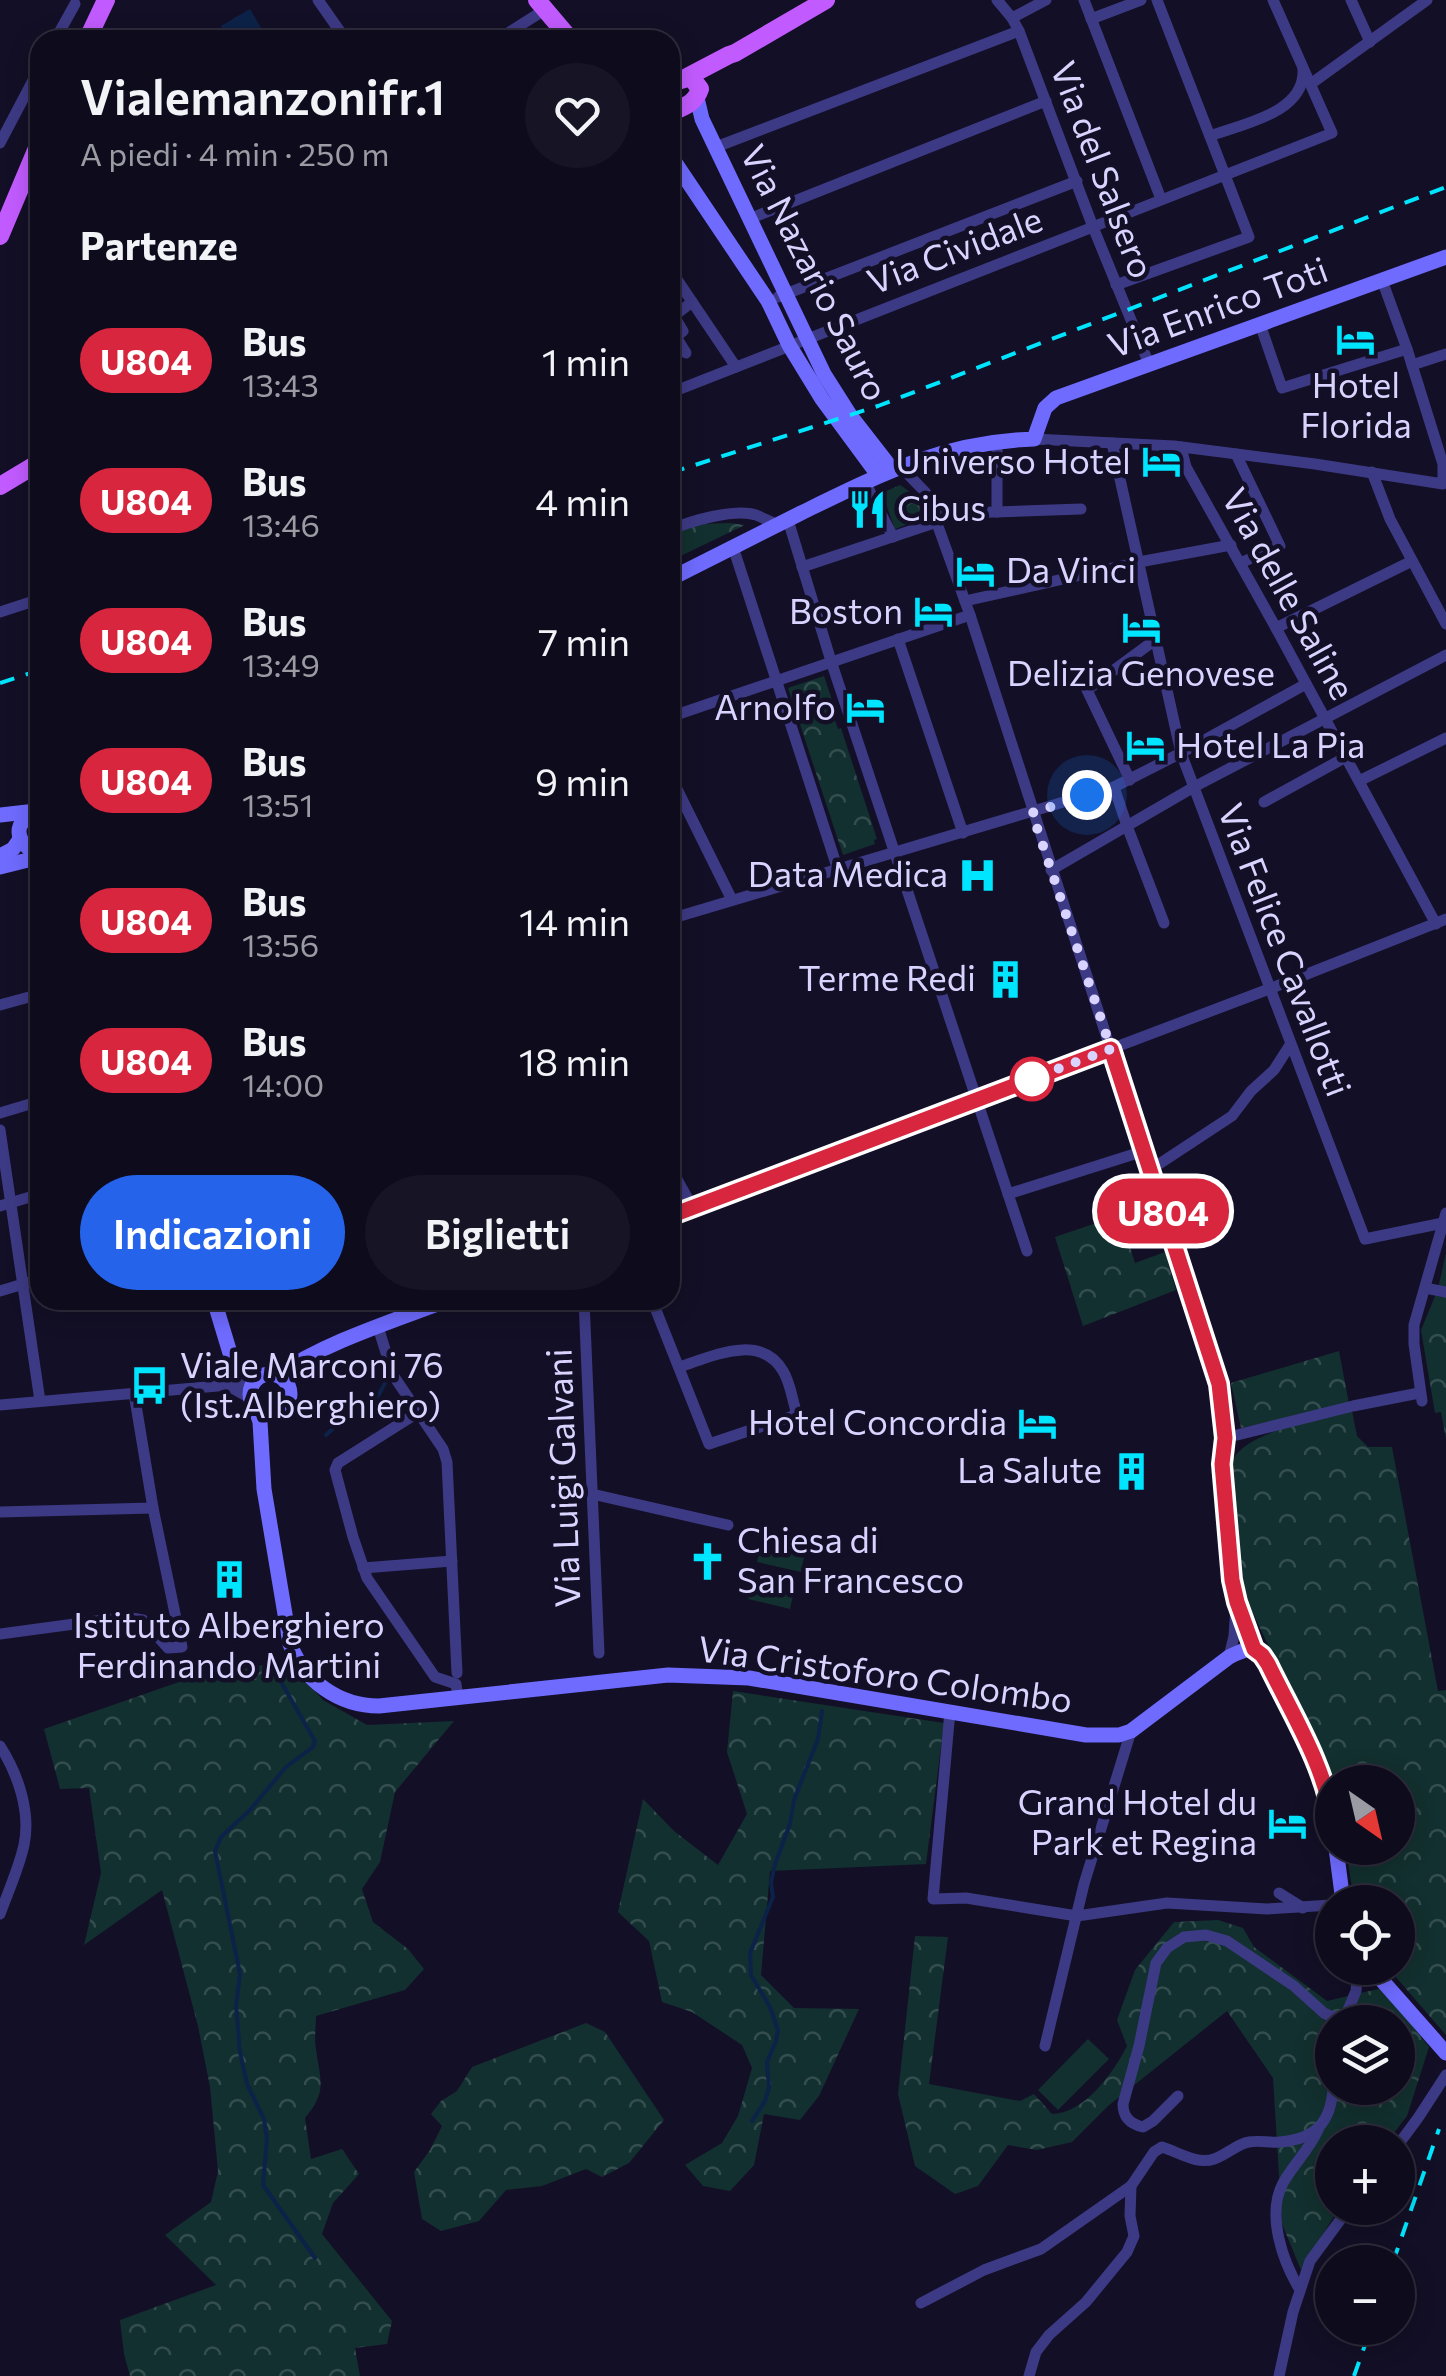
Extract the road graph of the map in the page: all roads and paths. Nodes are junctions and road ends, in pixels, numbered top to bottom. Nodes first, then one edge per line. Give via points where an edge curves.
1 (106, 0) edge
2 (318, 0) edge
3 (826, 0) edge
4 (996, 0) edge
5 (1046, 0) edge
6 (1084, 0) edge
7 (1141, 0) edge
8 (1156, 0) edge
9 (1274, 0) edge
10 (1351, 0) edge
11 (1427, 0) edge
12 (75, 4) dead end
13 (545, 8) edge
14 (1012, 18) junction
15 (1091, 19) junction
16 (61, 30) edge
17 (92, 30) edge
18 (339, 30) edge
19 (512, 30) edge
20 (563, 30) edge
21 (574, 30) edge
22 (1019, 31) junction
23 (1370, 42) junction
24 (1303, 65) junction
25 (1312, 84) junction
26 (30, 86) edge
27 (688, 87) edge
28 (1046, 101) junction
29 (1210, 136) junction
30 (0, 143) edge
31 (716, 147) junction
32 (30, 163) edge
33 (680, 170) edge
34 (25, 174) junction
35 (1225, 174) junction
36 (1077, 181) junction
37 (1161, 199) junction
38 (0, 202) edge
39 (749, 219) junction
40 (1094, 227) junction
41 (0, 236) edge
42 (1446, 257) edge
43 (1382, 280) junction
44 (680, 284) edge
45 (1116, 285) junction
46 (784, 294) junction
47 (768, 301) junction
48 (692, 302) junction
49 (680, 311) edge
50 (1260, 324) junction
51 (806, 338) junction
52 (680, 343) edge
53 (789, 345) junction
54 (1407, 349) junction
55 (686, 353) dead end
56 (1440, 356) edge
57 (1149, 364) junction
58 (1412, 365) junction
59 (736, 367) junction
60 (680, 389) edge
61 (1034, 439) junction
62 (998, 440) junction
63 (1112, 443) junction
64 (1182, 447) junction
65 (1236, 454) junction
66 (30, 468) edge
67 (1372, 472) junction
68 (884, 473) junction
69 (0, 486) edge
70 (1081, 509) dead end
71 (997, 512) junction
72 (936, 518) junction
73 (783, 522) junction
74 (680, 526) edge
75 (893, 536) junction
76 (1230, 545) junction
77 (733, 547) junction
78 (1412, 561) junction
79 (1138, 562) junction
80 (1240, 563) junction
81 (802, 567) junction
82 (680, 573) edge
83 (964, 601) junction
84 (30, 603) edge
85 (0, 612) edge
86 (970, 615) junction
87 (1446, 624) edge
88 (1276, 628) junction
89 (898, 639) junction
90 (1154, 640) junction
91 (1446, 656) edge
92 (831, 661) junction
93 (777, 680) junction
94 (1306, 684) junction
95 (680, 714) edge
96 (1325, 719) junction
97 (1446, 738) edge
98 (1181, 754) junction
99 (1346, 757) junction
100 (1130, 780) junction
101 (1359, 781) junction
102 (1114, 787) junction
103 (1194, 788) junction
104 (680, 795) edge
105 (1264, 802) dead end
106 (30, 811) edge
107 (1032, 813) junction
108 (30, 815) edge
109 (0, 819) edge
110 (1127, 826) junction
111 (963, 833) junction
112 (11, 851) edge
113 (894, 853) junction
114 (838, 870) junction
115 (1051, 870) junction
116 (732, 900) junction
117 (680, 916) edge
118 (1441, 922) edge
119 (1164, 923) dead end
120 (1270, 989) junction
121 (30, 997) edge
122 (0, 1005) edge
123 (1290, 1045) junction
124 (1111, 1049) junction
125 (976, 1100) junction
126 (30, 1104) edge
127 (0, 1113) edge
128 (0, 1130) edge
129 (1144, 1151) junction
130 (1150, 1170) junction
131 (680, 1185) edge
132 (1008, 1194) junction
133 (30, 1197) edge
134 (6, 1205) edge
135 (693, 1208) junction
136 (680, 1213) edge
137 (1445, 1218) edge
138 (1027, 1250) dead end
139 (30, 1283) edge
140 (22, 1285) junction
141 (1425, 1288) junction
142 (0, 1292) edge
143 (1446, 1292) edge
144 (217, 1310) edge
145 (422, 1310) edge
146 (584, 1310) edge
147 (656, 1310) edge
148 (378, 1327) junction
149 (332, 1345) junction
150 (678, 1368) junction
151 (277, 1375) junction
152 (254, 1392) junction
153 (290, 1392) junction
154 (134, 1393) junction
155 (40, 1401) junction
156 (0, 1405) edge
157 (280, 1411) junction
158 (417, 1413) junction
159 (1225, 1438) junction
160 (262, 1444) junction
161 (592, 1494) junction
162 (154, 1508) junction
163 (0, 1512) edge
164 (728, 1525) dead end
165 (452, 1561) junction
166 (363, 1568) junction
167 (1237, 1602) junction
168 (0, 1634) edge
169 (1254, 1649) junction
170 (599, 1653) dead end
171 (1229, 1657) junction
172 (457, 1672) dead end
173 (458, 1697) junction
174 (950, 1711) junction
175 (1132, 1731) junction
176 (0, 1746) edge
177 (5, 1761) edge
178 (1317, 1765) edge
179 (1278, 1893) dead end
180 (1315, 1907) edge
181 (1302, 1908) junction
182 (0, 1914) edge
183 (1077, 1916) junction
184 (1387, 1985) edge
185 (1316, 2005) edge
186 (1045, 2046) dead end
187 (1446, 2053) edge
188 (1446, 2075) edge
189 (1178, 2096) dead end
190 (1413, 2125) edge
191 (1315, 2130) edge
192 (1315, 2134) edge
193 (1130, 2186) junction
194 (1336, 2225) edge
195 (1300, 2290) junction
196 (921, 2303) dead end
197 (1029, 2376) edge
198 (1279, 2376) edge

1 - 17 main road
2 - 18 street
3 - 27 main road
4 - 14 street, Via del Salsero
5 - 14 street
6 - 15 street
7 - 15 street
8 - 29 street
9 - 24 street
10 - 23 street
11 - 23 street
12 - 16 street
13 - 19 street
13 - 20 main road
13 - 21 main road
14 - 22 street, Via del Salsero
15 - 37 street
22 - 28 street, Via del Salsero
22 - 31 street
23 - 25 street
24 - 25 street
24 - 29 street via 1300,92 1284,106
25 - 35 street, Via Cividale via 1332,132
26 - 30 street
27 - 31 main road, Via Nazario Sauro
28 - 36 street, Via del Salsero
28 - 39 street
29 - 35 street
31 - 39 main road, Via Nazario Sauro
32 - 34 main road
33 - 47 main road, Via Nazario Sauro
34 - 38 main road
34 - 41 main road
35 - 37 street, Via Cividale
35 - 45 street via 1249,237
36 - 40 street, Via del Salsero
36 - 46 street
37 - 40 street, Via Cividale
39 - 46 main road, Via Nazario Sauro
40 - 45 street, Via del Salsero
40 - 51 street, Via Cividale
42 - 43 main road, Via Enrico Toti
43 - 50 main road, Via Enrico Toti
43 - 54 street
44 - 48 street
45 - 57 street, Via del Salsero
46 - 47 street
46 - 51 main road, Via Nazario Sauro
47 - 53 main road, Via Nazario Sauro
48 - 49 street
48 - 59 street
50 - 54 street via 1282,388
50 - 57 main road, Via Enrico Toti
51 - 53 street, Via Cividale
51 - 68 main road, Via Nazario Sauro
52 - 55 street
53 - 59 street, Via Cividale
53 - 68 main road, Via Nazario Sauro via 822,400
54 - 58 street
56 - 58 street
57 - 61 main road, Via Enrico Toti via 1049,402
58 - 67 street via 1443,484
59 - 60 street, Via Cividale
61 - 62 main road
61 - 63 street
62 - 68 main road
62 - 71 street
63 - 64 street
63 - 79 street, Via Felice Cavallotti
64 - 65 street
64 - 76 street, Via delle Saline via 1186,467
65 - 67 street
65 - 80 street via 1280,546
66 - 69 main road
67 - 78 street
68 - 72 street via 926,493
68 - 73 main road
68 - 75 street
70 - 71 street
71 - 72 street
72 - 75 street
72 - 83 street
73 - 74 street via 754,514
73 - 77 main road
73 - 81 street
75 - 81 street
76 - 79 street
76 - 80 street, Via delle Saline
77 - 82 main road
77 - 93 street
78 - 87 street
78 - 88 street
79 - 83 street
79 - 90 street, Via Felice Cavallotti
80 - 88 street, Via delle Saline
81 - 92 street
83 - 86 street
84 - 85 street
86 - 89 street
86 - 107 street
88 - 94 street, Via delle Saline
89 - 92 street
89 - 111 street
90 - 98 street, Via Felice Cavallotti
90 - 100 street via 1087,690
91 - 96 street
92 - 93 street
92 - 113 street
93 - 95 street
93 - 114 street
94 - 96 street, Via delle Saline
94 - 98 street
96 - 99 street, Via delle Saline
96 - 103 street
97 - 101 street
98 - 100 street
98 - 103 street, Via Felice Cavallotti
99 - 101 street, Via delle Saline
99 - 105 street
100 - 102 street
101 - 118 street, Via delle Saline
102 - 107 street
102 - 110 street
103 - 110 street
103 - 120 street, Via Felice Cavallotti
104 - 116 street
106 - 109 main road
107 - 111 street
107 - 115 street
108 - 112 main road
109 - 112 main road
110 - 115 street
110 - 119 street
111 - 113 street
113 - 114 street
113 - 125 street
114 - 116 street
115 - 124 street
116 - 117 street
118 - 120 street
120 - 123 street, Via Felice Cavallotti
120 - 124 street
121 - 122 street
123 - 130 street via 1232,1116
123 - 137 street, Via Felice Cavallotti via 1365,1239
124 - 125 street
124 - 129 street
125 - 132 street
125 - 135 street
126 - 127 street
128 - 134 street
129 - 130 street
129 - 132 street
130 - 159 street via 1219,1384
131 - 135 street
132 - 138 street
133 - 134 street
134 - 140 street
135 - 136 street
137 - 141 street
139 - 140 street
140 - 142 street
140 - 155 street
141 - 143 street
141 - 159 street via 1414,1326 1420,1397 1352,1406
144 - 152 main road via 233,1363
145 - 148 main road
146 - 161 street, Via Luigi Galvani
147 - 150 street
148 - 149 main road
148 - 158 street via 394,1375
149 - 151 main road
149 - 153 main road via 302,1369
150 - 150 street via 708,1444 796,1410 784,1373 768,1355 732,1351
151 - 152 main road via 266,1374
151 - 153 main road
152 - 154 street via 228,1386
152 - 157 main road via 267,1414
152 - 160 main road, Via Cristoforo Colombo
153 - 157 main road
154 - 155 street
154 - 162 street
155 - 156 street
157 - 160 main road
158 - 165 street via 446,1456
158 - 166 street via 336,1466
159 - 167 street
160 - 173 main road, Via Cristoforo Colombo via 288,1634 300,1664 328,1692 360,1704
161 - 164 street
161 - 170 street, Via Luigi Galvani
162 - 163 street
162 - 168 street via 182,1648 168,1648 143,1620 126,1618
165 - 166 street
165 - 172 street
166 - 173 street via 435,1677 454,1683
167 - 169 street
167 - 171 street
169 - 171 main road
169 - 178 main road via 1268,1664
171 - 175 main road
173 - 174 main road, Via Cristoforo Colombo via 704,1674
174 - 175 main road, Via Cristoforo Colombo via 1086,1734
174 - 183 street via 933,1899
175 - 183 street
176 - 177 street
177 - 182 street via 18,1784 26,1826
179 - 181 street
180 - 181 street
181 - 183 street via 1167,1903
183 - 186 street
184 - 187 main road
185 - 189 street via 1228,1941 1206,1935 1167,1948 1156,1963 1124,2114 1143,2128
188 - 190 street
191 - 193 street via 1282,2142 1246,2142 1211,2160 1158,2148
192 - 195 street via 1276,2201 1279,2235
193 - 196 street via 1041,2249
193 - 197 street via 1134,2236 1127,2252 1049,2335
194 - 195 street via 1310,2261
195 - 198 street

